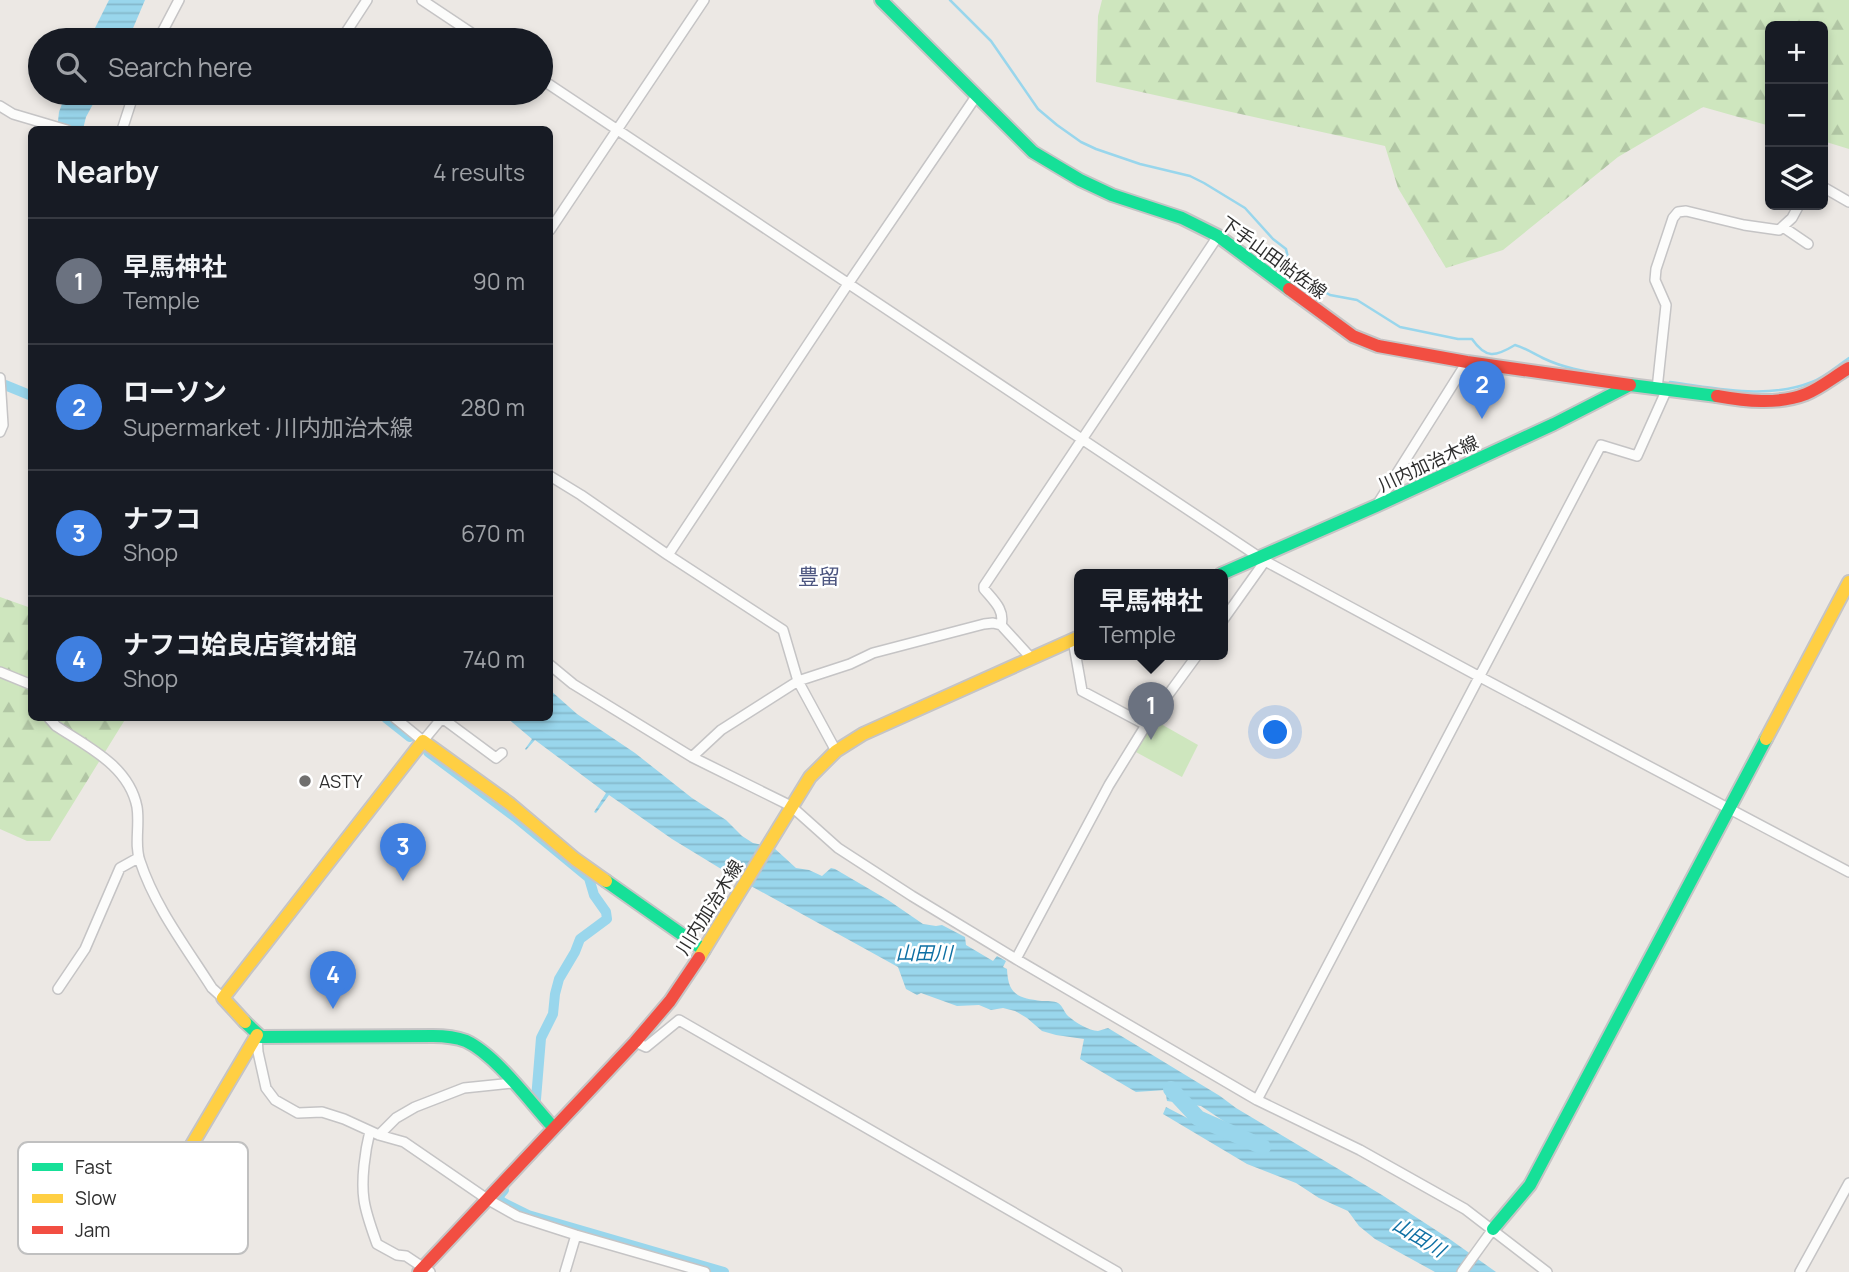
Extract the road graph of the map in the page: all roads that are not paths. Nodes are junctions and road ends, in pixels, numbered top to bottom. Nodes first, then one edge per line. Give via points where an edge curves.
1 (179, 0) edge
2 (367, 0) edge
3 (422, 0) edge
4 (704, 0) edge
5 (881, 0) edge
6 (164, 28) edge
7 (349, 28) edge
8 (464, 28) edge
9 (553, 87) edge
10 (977, 95) junction
11 (130, 105) edge
12 (0, 106) edge
13 (54, 126) edge
14 (123, 126) edge
15 (617, 130) junction
16 (1828, 190) edge
17 (1849, 202) edge
18 (1796, 210) edge
19 (553, 226) edge
20 (1783, 227) junction
21 (1218, 236) junction
22 (1808, 244) dead end
23 (848, 284) junction
24 (1467, 362) junction
25 (1849, 368) edge
26 (0, 378) edge
27 (1630, 386) junction
28 (1662, 389) junction
29 (0, 432) edge
30 (1084, 439) junction
31 (553, 478) edge
32 (1376, 506) junction
33 (668, 555) junction
34 (1262, 559) junction
35 (1228, 571) edge
36 (1849, 582) edge
37 (1228, 612) edge
38 (1001, 625) junction
39 (1074, 639) edge
40 (1032, 659) junction
41 (1078, 660) edge
42 (1194, 660) edge
43 (553, 667) edge
44 (0, 672) edge
45 (1480, 677) junction
46 (798, 681) junction
47 (28, 683) edge
48 (51, 721) edge
49 (399, 721) edge
50 (440, 721) edge
51 (446, 721) edge
52 (1146, 725) junction
53 (423, 741) junction
54 (836, 751) junction
55 (502, 753) dead end
56 (692, 757) junction
57 (1729, 807) junction
58 (790, 808) junction
59 (138, 858) junction
60 (1849, 872) edge
61 (704, 950) junction
62 (1016, 959) junction
63 (58, 989) dead end
64 (223, 998) junction
65 (257, 1035) junction
66 (635, 1042) junction
67 (512, 1083) junction
68 (1257, 1100) junction
69 (553, 1128) junction
70 (374, 1133) junction
71 (193, 1142) edge
72 (1849, 1183) edge
73 (1846, 1194) edge
74 (487, 1199) junction
75 (1491, 1234) junction
76 (576, 1235) junction
77 (424, 1271) edge
78 (565, 1272) edge
79 (705, 1272) edge
80 (1117, 1272) edge
81 (1462, 1272) edge
82 (1547, 1272) edge
83 (1800, 1272) edge

1 - 6 street
2 - 7 street
3 - 8 street
4 - 15 street
5 - 10 main road, 下手山田帖佐線
9 - 15 street
10 - 21 main road, 下手山田帖佐線 via 1033,152 1053,165 1112,195 1182,218
10 - 23 street
11 - 14 street
12 - 13 street
15 - 19 street
15 - 23 street
16 - 17 street
18 - 20 street
20 - 22 street
20 - 28 street via 1744,225 1686,211 1673,218 1655,280 1666,305
21 - 24 main road, 下手山田帖佐線 via 1353,336 1378,346
21 - 30 street
23 - 30 street
23 - 33 street
24 - 27 main road, 下手山田帖佐線
24 - 32 street
25 - 28 main road via 1806,394 1776,400 1748,401
26 - 29 street
27 - 28 main road
27 - 32 main road, 川内加治木線
28 - 45 street via 1637,456 1601,445
30 - 34 street
30 - 38 street via 984,586 1001,609
31 - 33 street
32 - 34 main road, 川内加治木線
33 - 46 street via 783,630
34 - 35 main road, 川内加治木線
34 - 37 street
34 - 45 street
36 - 57 main road
38 - 40 street
38 - 46 street via 984,624 873,653
39 - 40 main road, 川内加治木線
40 - 54 main road, 川内加治木線 via 863,734
41 - 52 street via 1082,691
42 - 52 street
43 - 56 street
44 - 47 street
45 - 57 street
45 - 68 street
46 - 54 street
46 - 56 street via 721,730
48 - 59 street via 125,777 137,808
49 - 53 street
50 - 53 street
51 - 55 street via 496,758
52 - 62 street
53 - 61 main road via 510,804 575,859
53 - 64 main road
54 - 58 main road, 川内加治木線 via 810,777
56 - 58 street
57 - 60 street
57 - 75 main road via 1530,1185
58 - 61 main road, 川内加治木線
58 - 62 street via 838,848
59 - 63 street via 120,868 85,949
59 - 64 street via 160,905
61 - 66 main road, 川内加治木線
62 - 68 street
64 - 65 main road
65 - 67 main road via 464,1040
65 - 70 street via 266,1088 275,1100 298,1113 322,1112
65 - 71 main road
66 - 69 main road, 川内加治木線
66 - 80 street via 646,1047 679,1020
67 - 69 main road
67 - 70 street via 464,1088 415,1107
68 - 75 street via 1360,1150 1465,1209
69 - 74 main road, 川内加治木線
70 - 74 street via 404,1142
70 - 77 street via 367,1142 363,1190 377,1244 406,1256
72 - 73 street
73 - 83 street
74 - 76 street via 517,1216
74 - 77 main road, 川内加治木線
75 - 81 street
75 - 82 street
76 - 78 street
76 - 79 street

